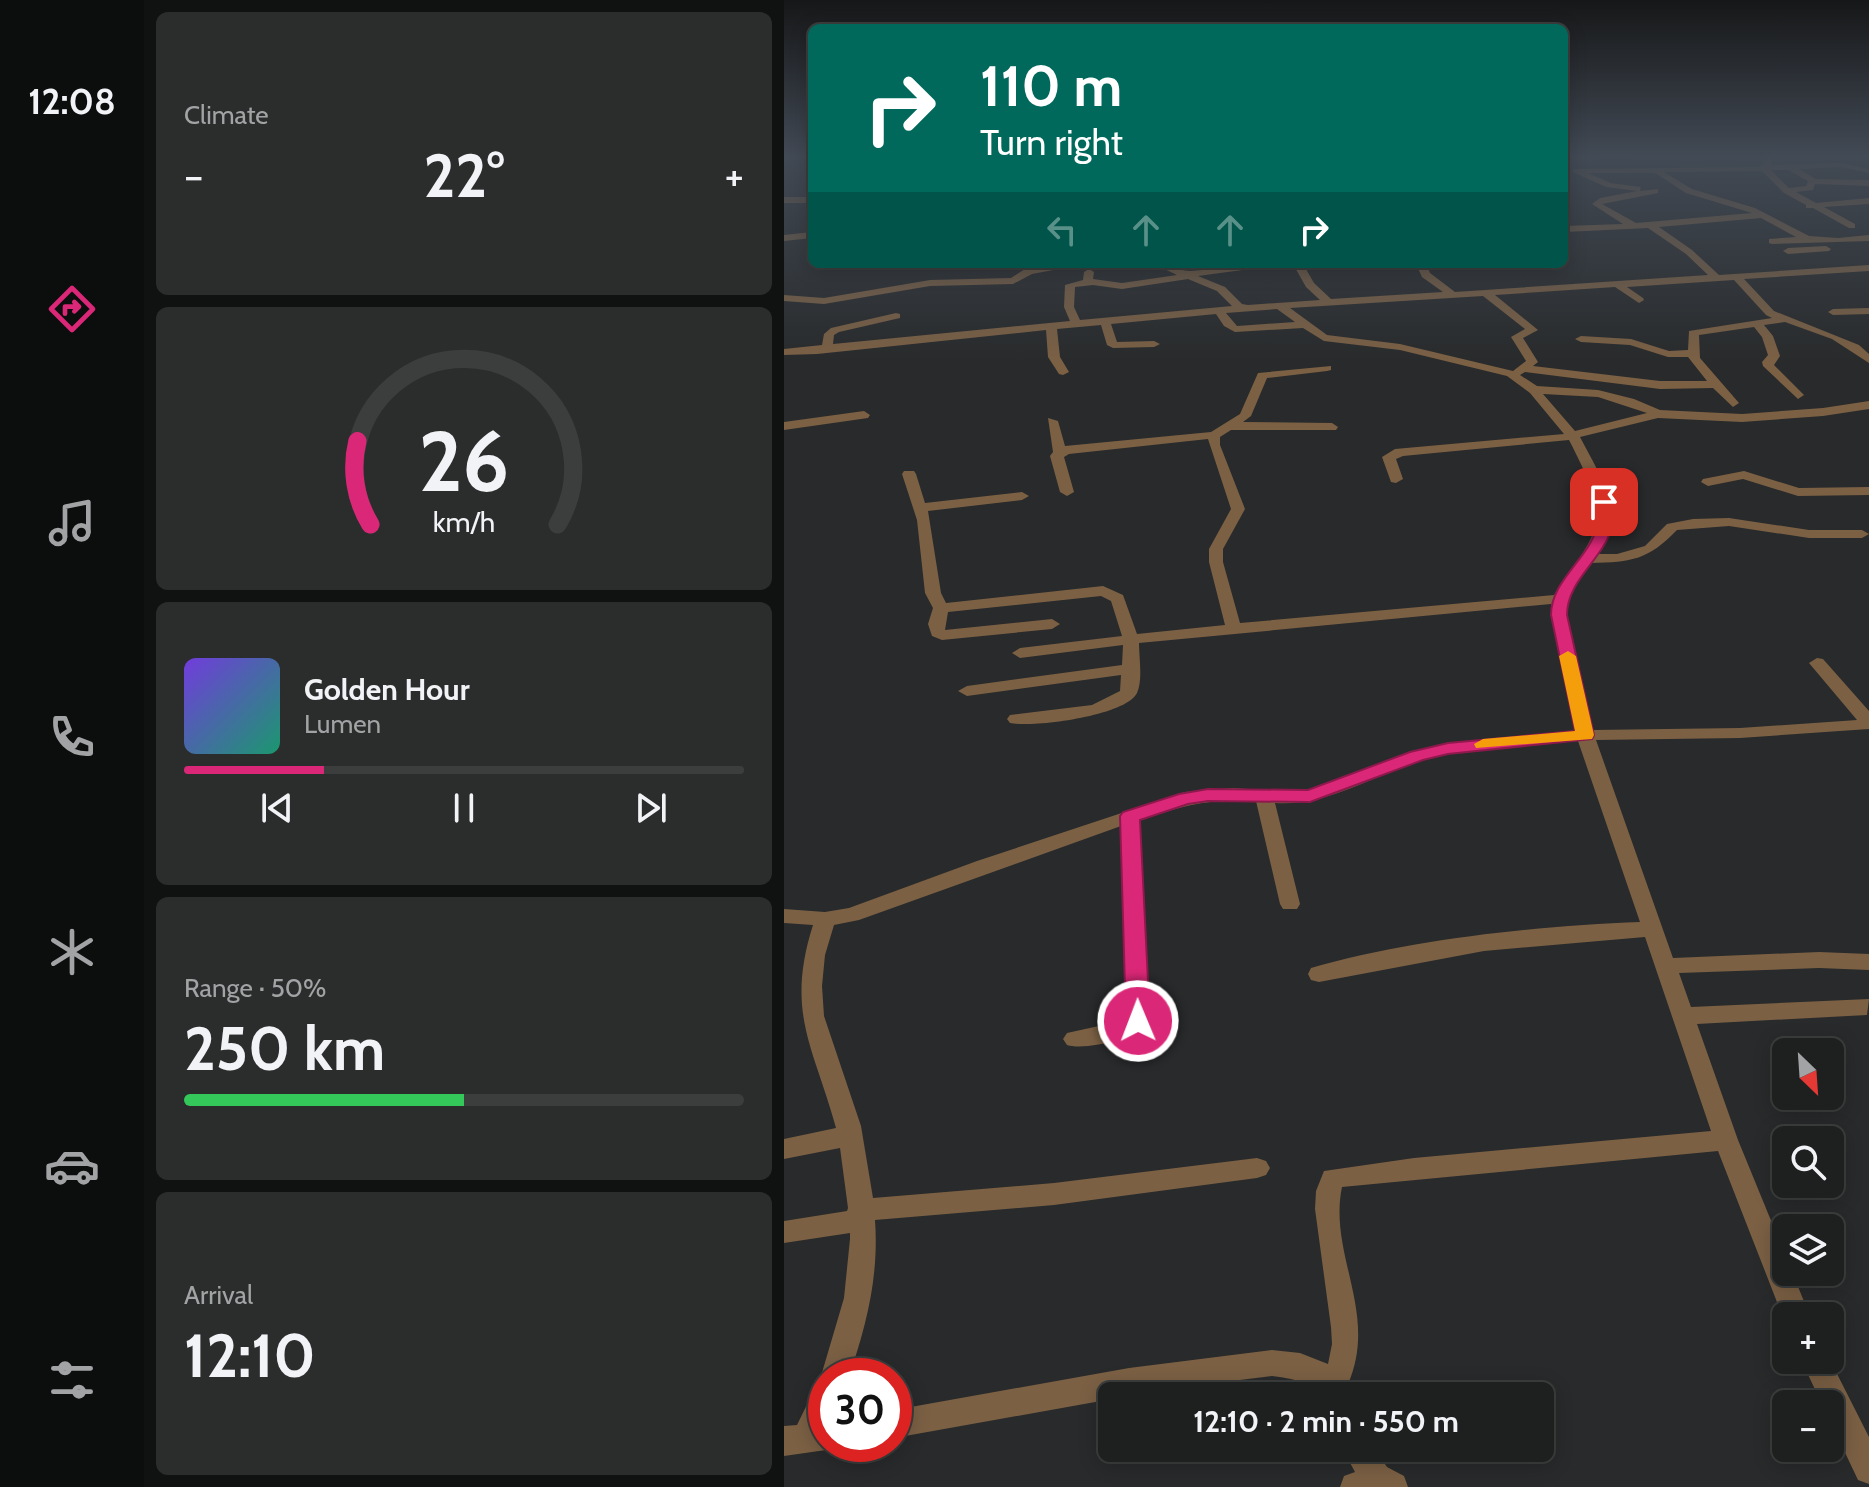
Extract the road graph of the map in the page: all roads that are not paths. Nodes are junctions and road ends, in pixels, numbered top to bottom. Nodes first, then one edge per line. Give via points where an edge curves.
1 (1631, 224) edge
2 (1666, 224) edge
3 (1778, 224) edge
4 (1848, 225) joint
5 (1634, 226) junction
6 (1652, 226) junction
7 (1828, 227) dead end
8 (1568, 229) edge
9 (1815, 234) junction
10 (808, 235) edge
11 (1869, 236) edge
12 (784, 238) edge
13 (1772, 241) dead end
14 (1869, 246) edge
15 (1788, 251) dead end
16 (1052, 268) edge
17 (1085, 268) edge
18 (1170, 268) edge
19 (1247, 268) edge
20 (1300, 268) edge
21 (1423, 268) edge
22 (1866, 271) edge
23 (1188, 275) junction
24 (1738, 278) junction
25 (1718, 279) junction
26 (1088, 282) junction
27 (1617, 284) junction
28 (1487, 294) junction
29 (1455, 296) junction
30 (784, 298) edge
31 (1639, 300) dead end
32 (1329, 303) junction
33 (1281, 307) junction
34 (1242, 308) junction
35 (1219, 310) junction
36 (1869, 311) edge
37 (1833, 312) dead end
38 (896, 316) dead end
39 (1784, 319) junction
40 (1869, 320) edge
41 (1105, 321) junction
42 (1855, 322) dead end
43 (1076, 324) junction
44 (1304, 325) junction
45 (1758, 325) junction
46 (1051, 326) junction
47 (1581, 339) dead end
48 (1154, 344) dead end
49 (827, 348) junction
50 (784, 352) edge
51 (1692, 353) junction
52 (1869, 360) edge
53 (784, 362) edge
54 (1327, 368) dead end
55 (1063, 372) dead end
56 (1518, 372) junction
57 (1715, 384) junction
58 (1534, 390) junction
59 (1798, 395) dead end
60 (1733, 403) dead end
61 (1869, 405) edge
62 (1658, 414) junction
63 (864, 415) dead end
64 (1052, 421) dead end
65 (784, 426) edge
66 (1230, 426) junction
67 (1332, 427) dead end
68 (1214, 435) junction
69 (1573, 436) junction
70 (1060, 453) junction
71 (909, 474) dead end
72 (1396, 479) dead end
73 (1708, 482) dead end
74 (1869, 491) edge
75 (1067, 492) dead end
76 (1022, 496) dead end
77 (920, 508) junction
78 (1862, 534) dead end
79 (1586, 559) junction
80 (1559, 599) junction
81 (941, 608) junction
82 (1052, 624) dead end
83 (1234, 630) junction
84 (1131, 639) junction
85 (1020, 653) dead end
86 (1817, 663) dead end
87 (1131, 669) junction
88 (967, 691) dead end
89 (1016, 719) dead end
90 (1869, 723) edge
91 (1585, 735) junction
92 (1264, 795) junction
93 (1130, 816) junction
94 (1290, 904) dead end
95 (784, 916) edge
96 (819, 919) junction
97 (1653, 929) junction
98 (1869, 962) edge
99 (1665, 966) junction
100 (1319, 974) dead end
101 (1867, 1007) dead end
102 (1683, 1016) junction
103 (1075, 1039) dead end
104 (849, 1136) junction
105 (1726, 1140) junction
106 (784, 1149) edge
107 (1257, 1168) dead end
108 (860, 1215) junction
109 (784, 1232) edge
110 (1790, 1302) edge
111 (840, 1358) edge
112 (1822, 1374) edge
113 (1139, 1382) edge
114 (1328, 1382) edge
115 (1339, 1382) edge
116 (1098, 1389) edge
117 (912, 1421) edge
118 (1364, 1462) edge
119 (1869, 1469) edge
120 (1375, 1484) edge

1 - 5 street
2 - 6 street
3 - 9 street via 1791,232
4 - 7 street
4 - 11 street
5 - 6 street
5 - 8 street
6 - 25 street
9 - 11 street
9 - 13 street
10 - 12 street
14 - 15 street
16 - 30 street via 1024,272 1016,280 930,283 824,301
17 - 26 street
18 - 23 street
19 - 23 street
20 - 32 street
21 - 29 street
22 - 24 street
23 - 26 street via 1122,286
23 - 34 street via 1227,292
24 - 25 street
24 - 39 street via 1770,313
25 - 27 street
26 - 43 street via 1070,285 1069,307
27 - 28 street
27 - 31 street
28 - 29 street
28 - 56 street via 1533,330 1517,337 1531,358
29 - 32 street
32 - 33 street
33 - 34 street
33 - 44 street
34 - 35 street
35 - 41 street
35 - 44 street via 1235,329
36 - 37 street
38 - 49 street via 835,330
39 - 45 street
39 - 52 street via 1836,337
40 - 42 street
41 - 43 street
41 - 48 street via 1113,345
43 - 46 street
44 - 56 street via 1328,339 1406,348
45 - 51 street via 1696,331 1691,336
45 - 59 street via 1774,356 1769,366
46 - 49 street
46 - 55 street via 1054,357
47 - 51 street
49 - 50 street
49 - 53 street
51 - 57 street
54 - 66 street via 1262,375 1245,416
56 - 57 street via 1660,385
56 - 58 street
57 - 60 street
58 - 62 street via 1625,399
58 - 69 street
61 - 62 street via 1742,418
62 - 69 street
63 - 65 street
64 - 70 street
66 - 67 street
66 - 68 street
68 - 70 street
68 - 83 street via 1238,509 1219,540 1216,562
69 - 72 street via 1393,454 1389,461
69 - 79 street via 1606,512 1605,525
70 - 75 street via 1057,459
71 - 77 street
73 - 74 street via 1744,475 1798,492
76 - 77 street
77 - 81 street via 933,593
78 - 79 street via 1693,523 1672,527 1650,549
79 - 80 street
80 - 83 street
80 - 91 street
81 - 82 street via 936,624 942,635
81 - 84 street via 1110,592 1118,598
83 - 84 street
84 - 85 street
84 - 87 street
86 - 90 street
87 - 88 street
87 - 89 street via 1129,692 1117,703
90 - 91 street via 1752,733
91 - 92 street via 1448,749 1310,796
91 - 97 street
92 - 93 street via 1185,798
92 - 94 street
93 - 96 street via 877,907
93 - 103 street via 1138,1021 1122,1030
95 - 96 street
96 - 104 street via 805,978 805,1017
97 - 99 street
97 - 100 street via 1465,945
98 - 99 street
99 - 102 street
101 - 102 street
102 - 105 street
104 - 106 street
104 - 108 street
105 - 110 street
105 - 115 street via 1333,1178 1328,1218 1346,1325
107 - 108 street
108 - 109 street
108 - 111 street via 861,1286
112 - 119 street
113 - 114 street via 1272,1363 1300,1366
116 - 117 street
118 - 120 street

